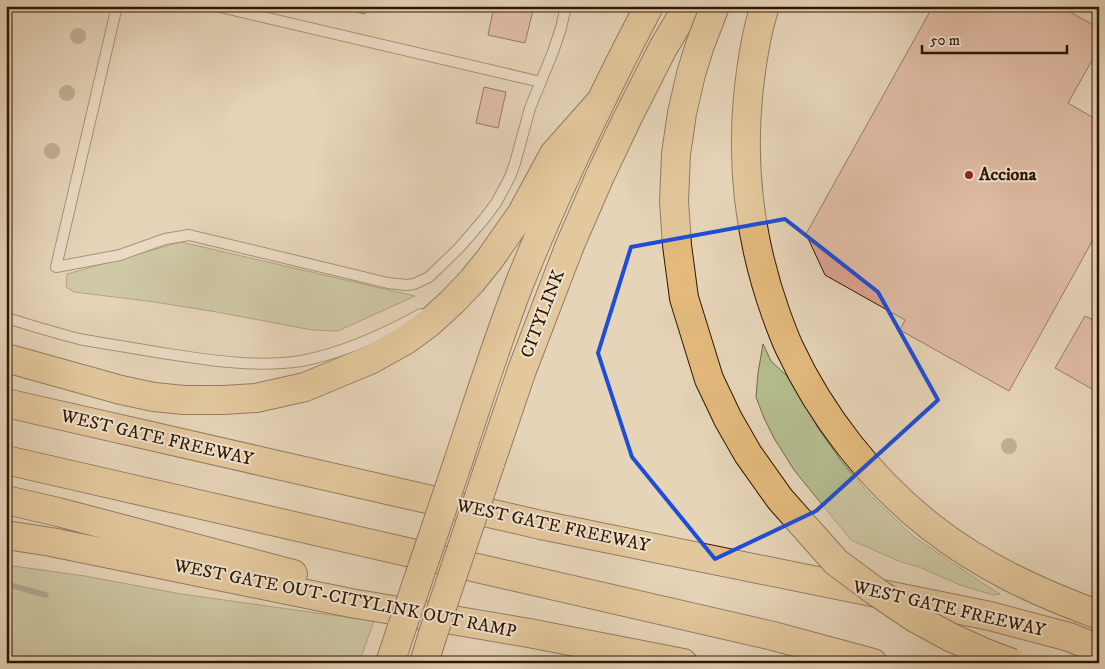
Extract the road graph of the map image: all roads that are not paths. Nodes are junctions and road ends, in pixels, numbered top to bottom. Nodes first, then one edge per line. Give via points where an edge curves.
1 (117, 6) edge
2 (216, 6) edge
3 (566, 6) edge
4 (648, 6) edge
5 (688, 6) edge
6 (715, 6) edge
7 (765, 6) edge
8 (541, 82) junction
9 (563, 158) junction
10 (490, 260) junction
11 (6, 318) edge
12 (6, 358) edge
13 (6, 404) edge
14 (6, 460) edge
15 (6, 500) edge
16 (6, 535) edge
17 (1099, 615) edge
18 (402, 626) joint
19 (529, 633) junction
20 (1099, 647) edge
21 (390, 663) edge
22 (424, 663) edge
23 (684, 663) edge
24 (873, 663) edge
25 (1012, 663) edge

1 - 8 lane via 56,267 120,255 189,235 400,285 414,284 430,277 472,234 496,203 510,177
2 - 8 lane
3 - 8 lane
4 - 9 highway via 601,101
5 - 22 highway, CITYLINK, bridge via 663,48 570,245 522,370
6 - 25 highway, bridge via 691,74 682,113 674,201 676,246 684,298 709,379 748,454 780,499 836,562 915,618 950,637
7 - 17 highway via 755,45 746,120 748,198 758,255 770,296 788,346 810,388 873,474 931,527 963,550 1027,587
9 - 10 highway
9 - 18 highway, CITYLINK, bridge via 546,220 489,370
10 - 11 lane via 434,305 393,329 362,343 304,360 232,363 112,345
10 - 12 highway via 452,302 406,340 370,360 306,387 256,398 184,400 154,397
13 - 20 highway, WEST GATE FREEWAY via 541,525 990,616
14 - 24 highway via 773,636
15 - 19 highway
16 - 19 highway, WEST GATE OUT-CITYLINK OUT RAMP via 351,603
18 - 21 highway, WEST GATE OUT-CITYLINK OUT RAMP
19 - 23 highway, WEST GATE OUT-CITYLINK OUT RAMP

